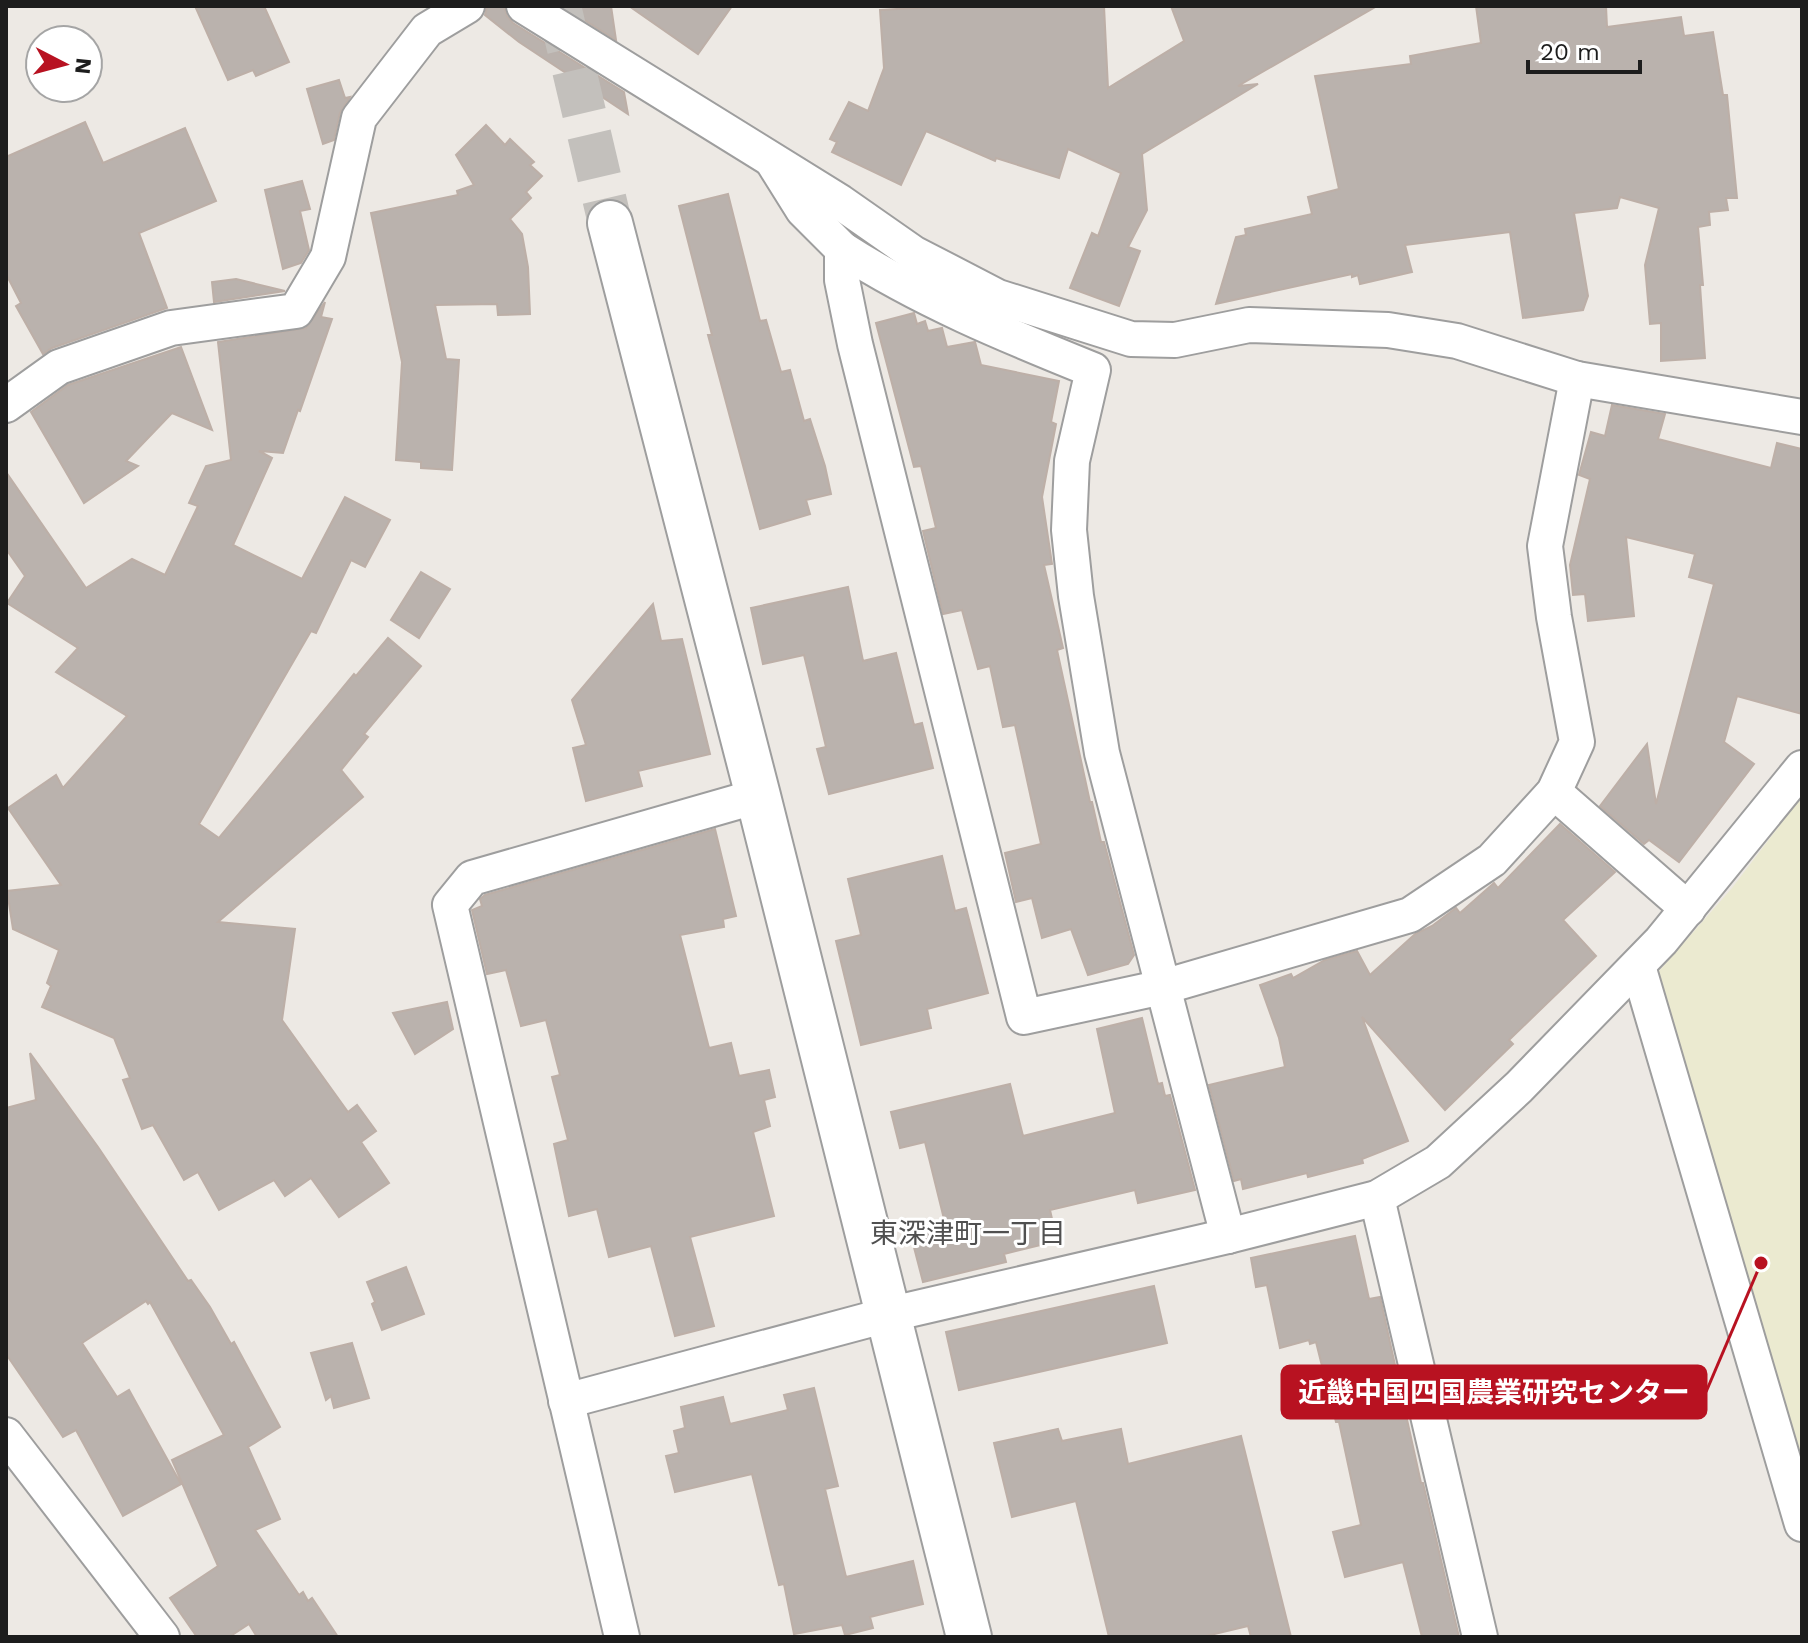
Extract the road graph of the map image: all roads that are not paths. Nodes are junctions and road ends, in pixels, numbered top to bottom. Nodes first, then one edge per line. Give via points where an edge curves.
1 (467, 6) edge
2 (524, 6) edge
3 (773, 162) junction
4 (610, 223) tunnel mouth
5 (842, 249) junction
6 (1577, 379) junction
7 (6, 405) edge
8 (1802, 417) edge
9 (1802, 768) edge
10 (1554, 792) junction
11 (758, 796) junction
12 (1688, 909) junction
13 (1638, 966) junction
14 (1163, 987) junction
15 (1377, 1198) junction
16 (1228, 1236) junction
17 (887, 1315) junction
18 (566, 1401) junction
19 (6, 1435) edge
20 (1802, 1524) edge
21 (162, 1637) edge
22 (622, 1637) edge
23 (969, 1637) edge
24 (1480, 1637) edge

1 - 7 street via 427,30 359,118 328,257 296,311 171,328 59,367
2 - 3 street
3 - 5 street via 803,210
3 - 6 street via 913,253 998,297 1131,339 1175,340 1249,325 1388,330 1457,341
4 - 11 street
5 - 14 street via 891,281 973,321 1093,370 1072,461 1069,530 1076,596 1102,753
5 - 14 street via 842,280 855,344 1024,1017
6 - 8 street
6 - 10 street via 1545,546 1577,742
9 - 12 street
10 - 12 street
10 - 14 street via 1492,860 1410,915
11 - 17 street
11 - 18 street via 472,878 450,905
12 - 13 street
13 - 15 street via 1438,1162
13 - 20 street
14 - 16 street
15 - 16 street
15 - 24 street
16 - 17 street
17 - 18 street
17 - 23 street
18 - 22 street
19 - 21 street

